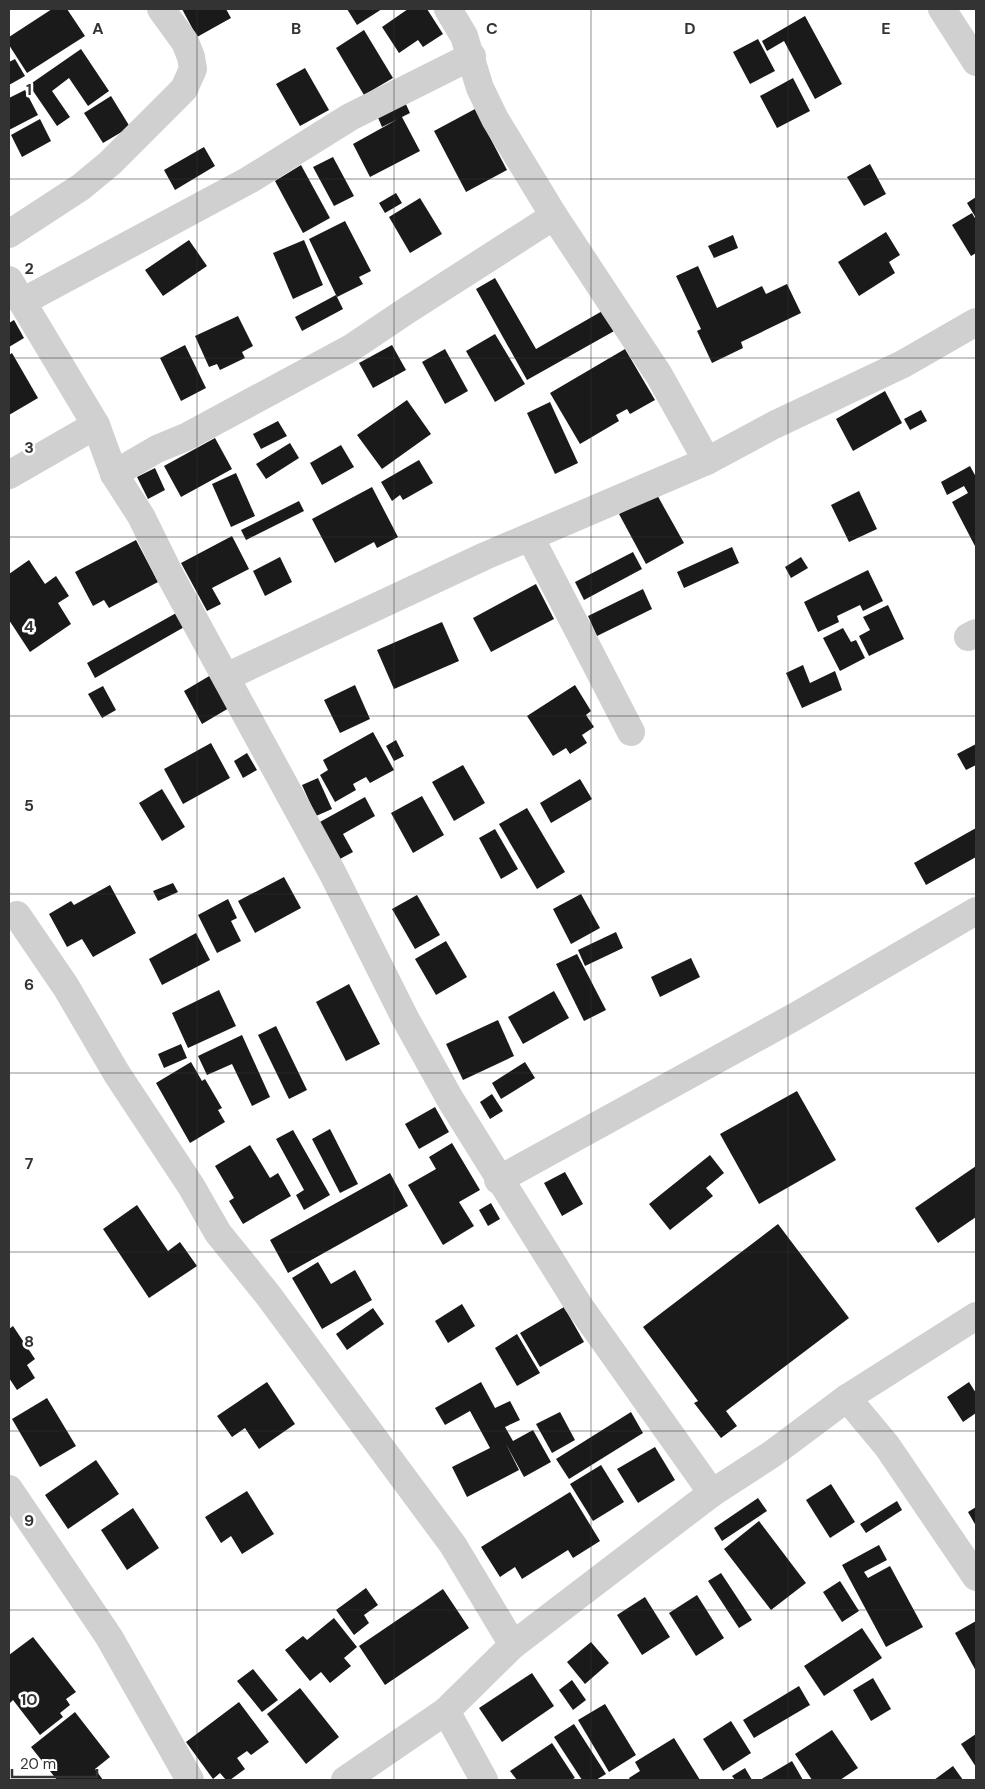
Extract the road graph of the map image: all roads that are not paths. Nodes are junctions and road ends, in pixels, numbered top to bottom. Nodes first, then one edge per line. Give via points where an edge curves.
1 (162, 9) edge
2 (448, 9) edge
3 (942, 9) edge
4 (472, 56) junction
5 (976, 62) edge
6 (554, 216) junction
7 (9, 234) edge
8 (15, 291) edge
9 (976, 322) edge
10 (96, 425) junction
11 (707, 461) junction
12 (114, 474) junction
13 (9, 475) edge
14 (530, 537) junction
15 (226, 678) junction
16 (631, 732) dead end
17 (976, 911) edge
18 (17, 915) dead end
19 (498, 1180) junction
20 (976, 1316) edge
21 (847, 1398) junction
22 (9, 1488) edge
23 (712, 1493) junction
24 (976, 1577) edge
25 (513, 1645) junction
26 (446, 1711) junction
27 (190, 1780) edge
28 (345, 1780) edge
29 (484, 1780) edge

1 - 7 street via 185,42 191,57 193,70 184,89 110,163 81,187
2 - 4 street
3 - 5 street
4 - 6 street via 480,88 495,119
4 - 8 street via 350,117 249,180
6 - 11 street via 659,374
6 - 12 street via 351,348
8 - 10 street
9 - 11 street via 903,364 774,425
10 - 12 street
10 - 13 street
11 - 14 street
12 - 15 street via 141,516
14 - 15 street
14 - 16 street
15 - 19 street via 333,874 450,1100
17 - 19 street via 796,1016
18 - 25 street via 66,987 116,1074 191,1186 218,1233 268,1295 453,1546
19 - 23 street via 578,1304
20 - 21 street
21 - 23 street via 772,1454
21 - 24 street via 887,1446
22 - 27 street via 109,1637
23 - 25 street
25 - 26 street
26 - 28 street
26 - 29 street

